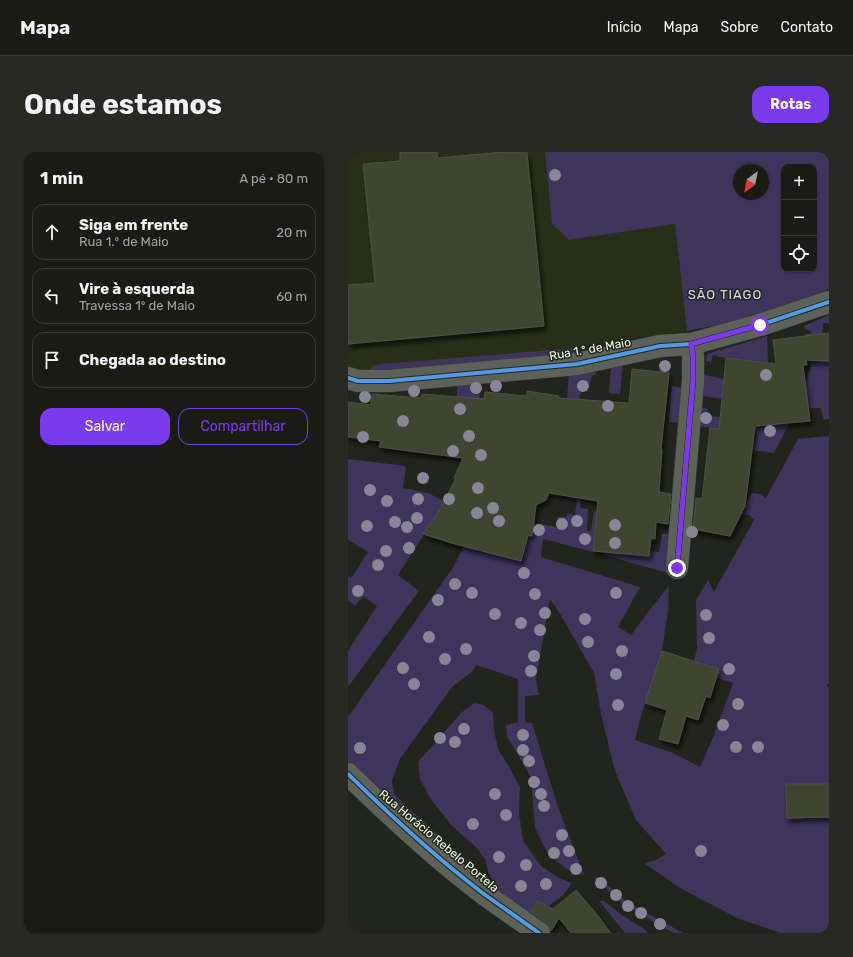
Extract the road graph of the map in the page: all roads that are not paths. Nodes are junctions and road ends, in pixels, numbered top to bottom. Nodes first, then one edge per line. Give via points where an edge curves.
1 (829, 302) edge
2 (691, 344) junction
3 (348, 378) edge
4 (677, 568) dead end
5 (348, 774) edge
6 (539, 933) edge

1 - 2 street, Rua 1.º de Maio
2 - 3 street, Rua 1.º de Maio via 660,346 577,364 389,381 358,381
2 - 4 street via 693,381
5 - 6 street, Rua Horácio Rebelo Portela via 451,868

